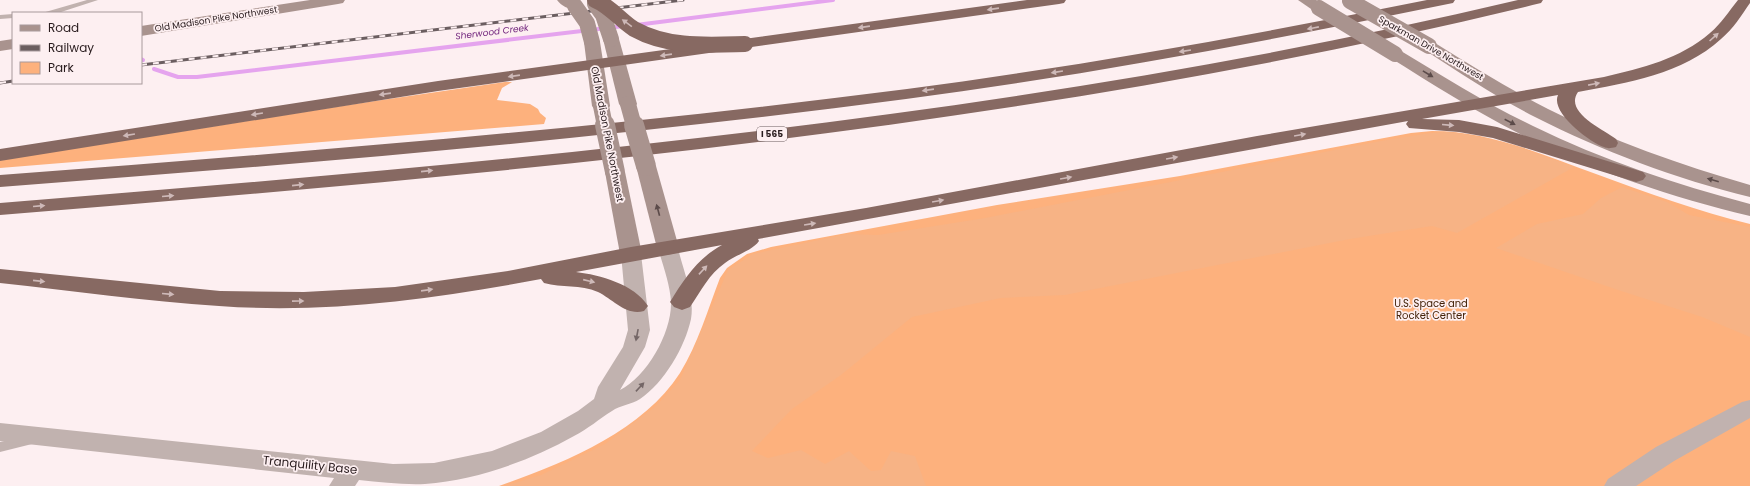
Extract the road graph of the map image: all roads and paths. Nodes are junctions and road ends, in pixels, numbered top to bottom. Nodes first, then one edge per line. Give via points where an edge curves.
1 (95, 0) edge
2 (292, 0) edge
3 (338, 0) edge
4 (1059, 0) edge
5 (1305, 0) edge
6 (1448, 0) edge
7 (1536, 0) edge
8 (1745, 0) edge
9 (85, 1) edge
10 (594, 1) edge
11 (1349, 1) edge
12 (570, 3) edge
13 (52, 12) edge
14 (12, 16) edge
15 (0, 17) edge
16 (142, 24) edge
17 (142, 31) edge
18 (592, 42) junction
19 (12, 44) edge
20 (746, 44) junction
21 (0, 46) edge
22 (12, 51) edge
23 (0, 53) edge
24 (616, 62) junction
25 (594, 65) junction
26 (534, 73) junction
27 (1572, 88) junction
28 (1514, 98) junction
29 (1476, 103) junction
30 (1353, 125) junction
31 (1609, 143) junction
32 (0, 154) edge
33 (1636, 176) junction
34 (0, 181) edge
35 (1750, 191) edge
36 (0, 209) edge
37 (1750, 210) edge
38 (772, 230) junction
39 (668, 248) junction
40 (631, 254) junction
41 (0, 276) edge
42 (508, 278) junction
43 (682, 302) junction
44 (636, 306) junction
45 (605, 404) junction
46 (1750, 408) edge
47 (0, 432) edge
48 (44, 437) junction
49 (0, 447) edge
50 (347, 478) edge
51 (1617, 486) edge

1 - 9 lane
2 - 16 main road, Old Madison Pike Northwest
3 - 17 main road, Old Madison Pike Northwest
4 -> 20 highway
5 -> 29 main road, bridge
6 -> 34 highway, I 565 via 1279,34 1112,63 778,110 464,144
36 -> 7 highway, I 565 via 246,190 714,142 857,124 1081,92 1289,55
27 -> 8 highway via 1638,74 1691,54 1717,35
9 - 13 lane via 66,10
20 -> 10 highway, bridge via 694,44 656,38 639,31 602,3
10 - 24 main road, bridge via 603,15
11 - 28 main road, Sparkman Drive Northwest, bridge
12 - 18 main road, Old Madison Pike Northwest, bridge via 587,23
14 - 15 lane
18 - 25 main road, Old Madison Pike Northwest
18 - 26 highway via 576,56
19 - 21 main road
20 -> 24 highway
22 - 23 main road
24 - 25 highway
39 -> 24 main road, bridge
25 - 26 highway
25 - 40 main road, Old Madison Pike Northwest, bridge
26 -> 32 highway
27 - 28 highway
27 - 31 highway via 1566,98 1566,108 1576,119
28 - 29 highway
28 - 31 main road, Sparkman Drive Northwest via 1557,121
29 - 30 highway
29 -> 33 main road via 1546,140
30 -> 33 highway via 1435,124 1472,128 1509,136
38 -> 30 highway
35 -> 31 main road, Sparkman Drive Northwest via 1696,175
33 - 37 main road
38 - 39 highway
43 -> 38 highway via 700,272 713,260 732,248
39 - 40 highway
39 - 43 street, Tranquility Base
40 - 42 highway
40 - 44 street
41 -> 42 highway via 140,292 263,301 379,296
42 -> 44 highway via 589,280 603,285
45 -> 43 street, Tranquility Base via 634,393 656,369 672,344
44 -> 45 street via 639,330 634,347 609,388
45 - 50 street, Tranquility Base via 553,436 490,461 434,473 398,473
46 - 51 street via 1681,445 1632,474
47 - 48 street, Tranquility Base
48 - 49 lane
48 - 50 street, Tranquility Base

